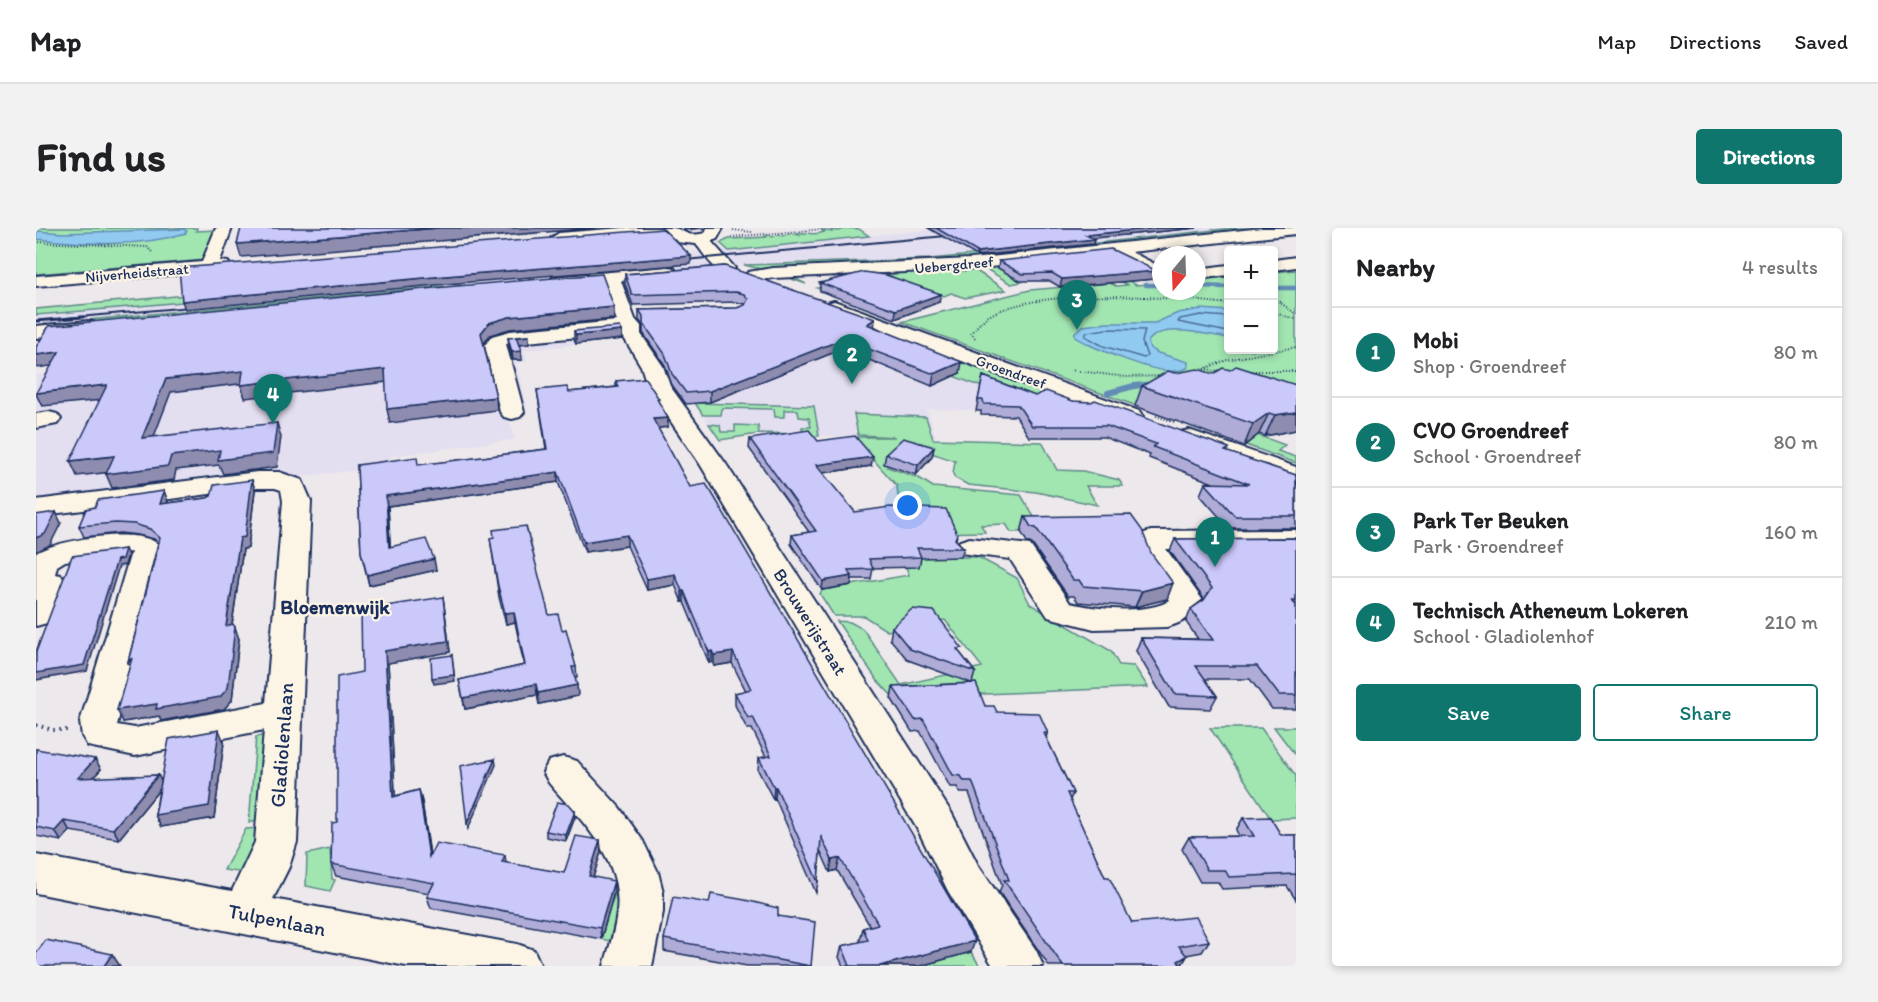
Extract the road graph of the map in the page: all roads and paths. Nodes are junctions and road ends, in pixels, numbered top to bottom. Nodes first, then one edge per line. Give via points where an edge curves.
1 (224, 228) edge
2 (668, 228) edge
3 (715, 228) edge
4 (751, 228) edge
5 (835, 228) edge
6 (1296, 229) edge
7 (747, 231) dead end
8 (1254, 234) junction
9 (391, 236) edge
10 (585, 236) junction
11 (538, 239) edge
12 (36, 242) edge
13 (698, 242) junction
14 (392, 245) junction
15 (361, 247) edge
16 (1112, 249) junction
17 (1291, 252) edge
18 (235, 261) edge
19 (1278, 262) edge
20 (209, 267) junction
21 (707, 269) junction
22 (1152, 269) edge
23 (154, 271) junction
24 (1224, 271) edge
25 (1206, 273) edge
26 (754, 276) junction
27 (611, 277) junction
28 (36, 281) edge
29 (540, 283) edge
30 (792, 291) edge
31 (817, 300) edge
32 (1277, 300) edge
33 (1224, 303) edge
34 (1296, 313) edge
35 (1278, 314) edge
36 (633, 317) junction
37 (1296, 319) edge
38 (104, 325) edge
39 (36, 332) edge
40 (1296, 347) edge
41 (945, 348) junction
42 (1063, 369) dead end
43 (1203, 369) junction
44 (1192, 371) edge
45 (1244, 371) edge
46 (1296, 371) edge
47 (1223, 372) edge
48 (1171, 375) edge
49 (512, 412) dead end
50 (1296, 476) edge
51 (36, 508) edge
52 (1296, 539) edge
53 (970, 547) dead end
54 (36, 616) edge
55 (285, 713) junction
56 (563, 772) dead end
57 (36, 874) edge
58 (243, 914) junction
59 (518, 966) edge
60 (628, 966) edge
61 (1018, 966) edge

1 - 20 street
2 - 10 street
2 - 13 street via 676,237
3 - 13 street via 711,236
4 - 7 path
5 - 13 path
6 - 8 street, Uebergdreef
8 - 16 street, Uebergdreef
8 - 17 street
9 - 14 path
10 - 11 street
10 - 14 path via 581,229
12 - 23 path via 147,247 156,256
13 - 21 street
14 - 15 path
16 - 22 street
16 - 26 street, Uebergdreef via 939,267
17 - 19 street
18 - 20 street, Nijverheidstraat
20 - 23 street, Nijverheidstraat
21 - 26 street
21 - 27 street
23 - 28 street, Nijverheidstraat
24 - 25 street
26 - 30 street
27 - 29 street
27 - 36 street, Brouwerijstraat
31 - 41 street, Groendreef
32 - 34 path
33 - 41 path via 1174,297 1041,301 994,312 974,326 971,333 975,338
35 - 37 path
36 - 49 street via 499,340 495,345
36 - 61 street, Brouwerijstraat via 631,334 652,366 658,388 713,464 936,824 963,878
38 - 39 street
40 - 43 path via 1227,360
41 - 50 street, Groendreef
42 - 48 path via 1126,377
43 - 44 path
43 - 47 path
45 - 46 path
51 - 55 street, Gladiolenlaan via 257,480 279,480 293,486 297,501
52 - 53 street via 1151,540 1152,551 1188,602 1167,617 1094,619 1059,610 1020,551
54 - 55 street via 50,582 38,580 45,561 57,553 131,543 147,548 98,722 101,736 135,742
55 - 58 street, Gladiolenlaan via 276,842
56 - 60 street via 618,837 633,863 640,911
57 - 58 street, Tulpenlaan
58 - 59 street, Tulpenlaan

